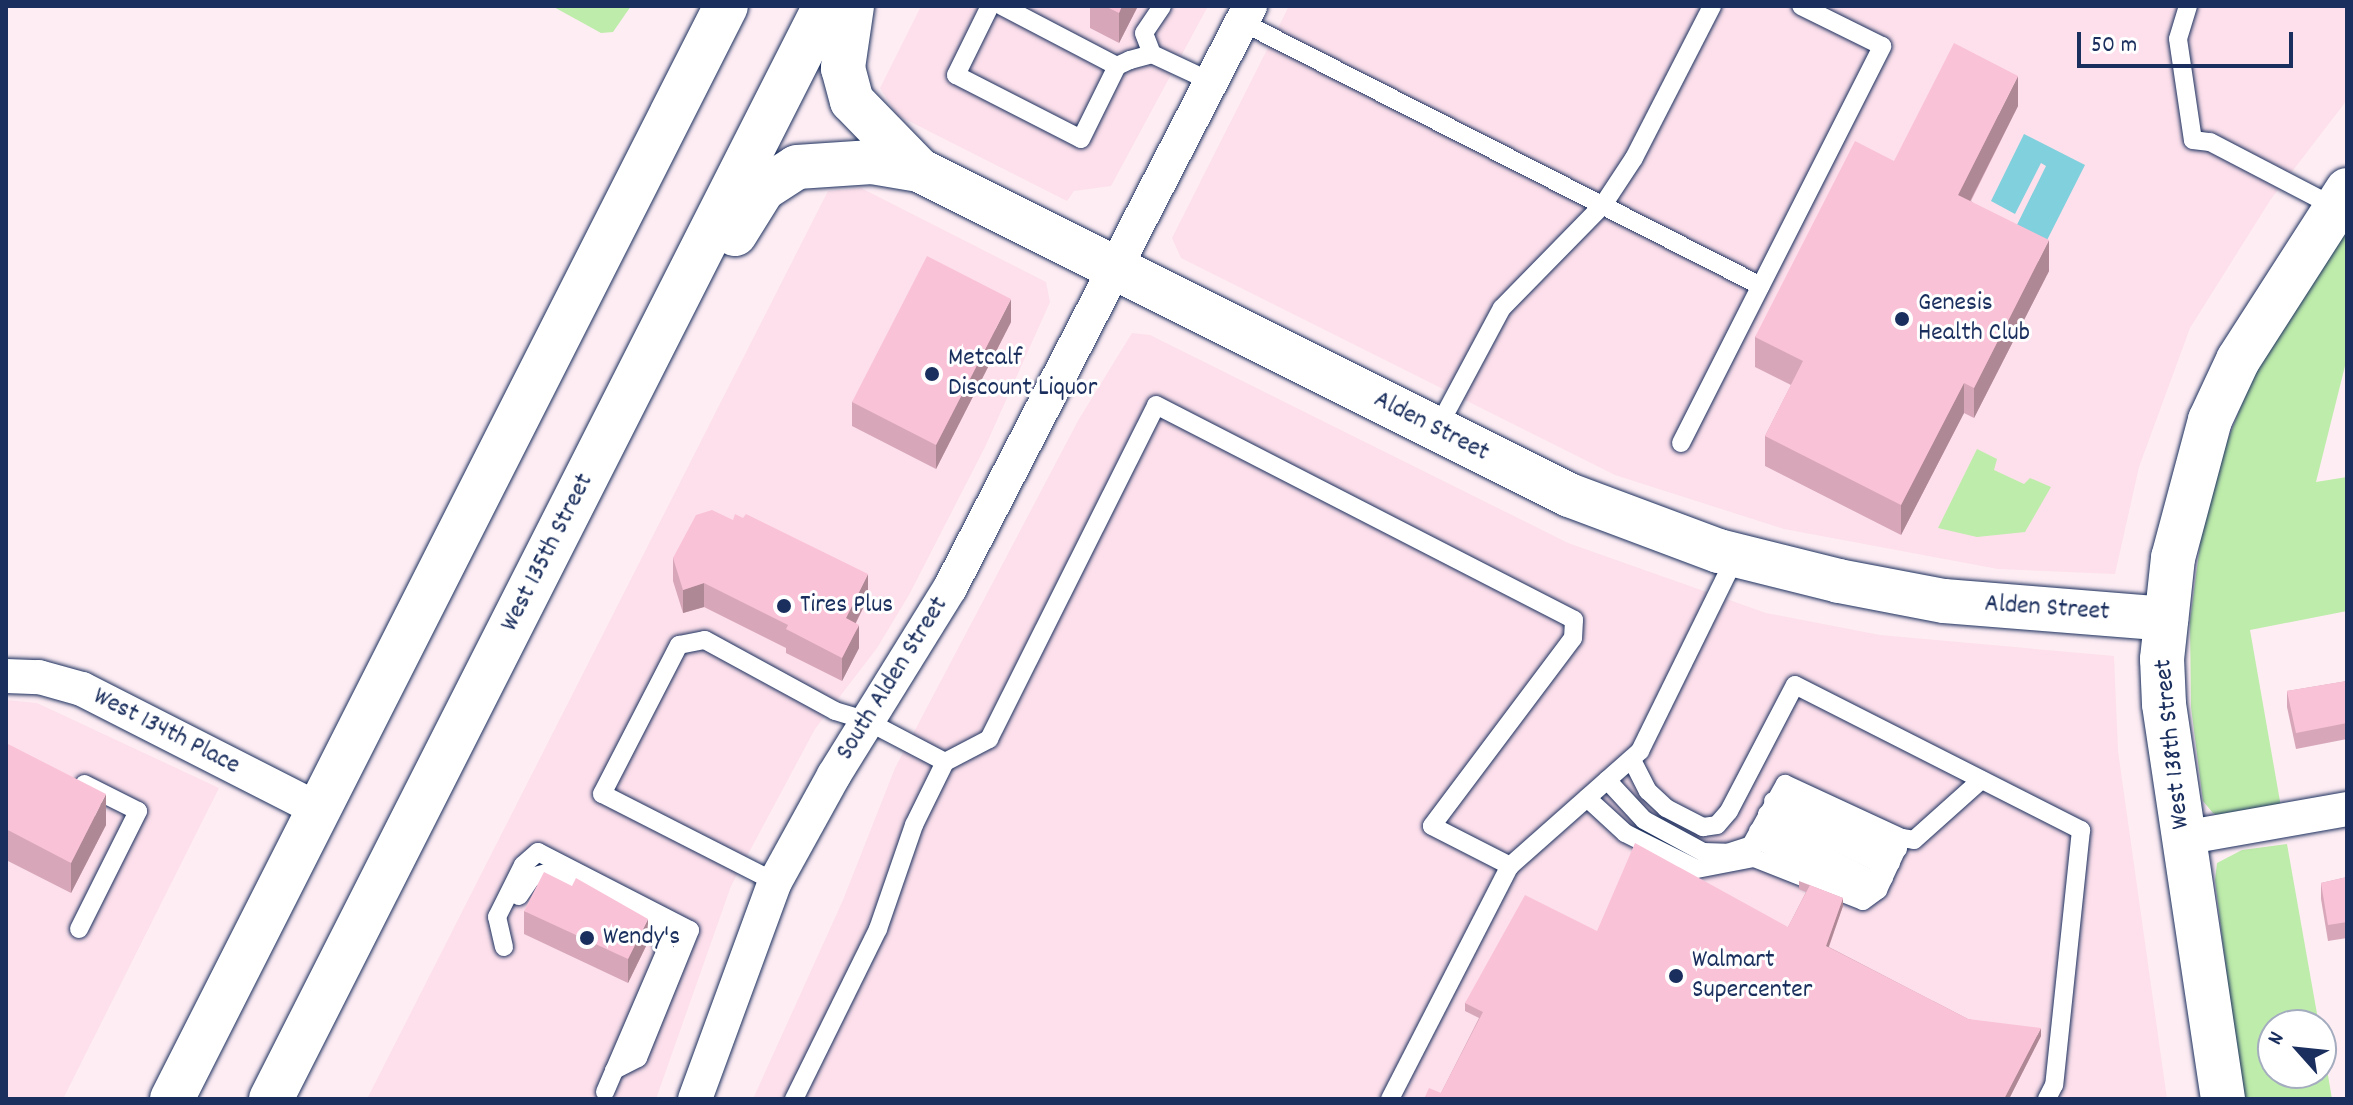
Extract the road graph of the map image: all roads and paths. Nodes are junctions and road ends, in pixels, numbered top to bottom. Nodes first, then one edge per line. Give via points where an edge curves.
1 (726, 6) edge
2 (825, 6) edge
3 (852, 6) edge
4 (990, 6) edge
5 (1002, 6) edge
6 (1162, 6) edge
7 (1712, 6) edge
8 (1801, 6) edge
9 (2188, 6) edge
10 (1246, 14) edge
11 (1152, 54) junction
12 (1117, 66) junction
13 (1210, 81) junction
14 (919, 170) junction
15 (2341, 199) edge
16 (1603, 205) junction
17 (1113, 268) junction
18 (1761, 286) junction
19 (1437, 429) junction
20 (1681, 443) dead end
21 (1736, 556) junction
22 (2166, 619) junction
23 (498, 652) junction
24 (6, 676) edge
25 (867, 721) junction
26 (1632, 760) junction
27 (945, 762) junction
28 (72, 778) edge
29 (1607, 780) junction
30 (1981, 780) junction
31 (1587, 798) junction
32 (1770, 807) junction
33 (2347, 809) edge
34 (319, 810) junction
35 (1755, 838) junction
36 (2183, 838) junction
37 (1891, 863) junction
38 (1510, 866) junction
39 (775, 882) junction
40 (79, 929) dead end
41 (614, 1070) junction
42 (605, 1092) dead end
43 (172, 1099) edge
44 (271, 1099) edge
45 (695, 1099) edge
46 (794, 1099) edge
47 (1390, 1099) edge
48 (2047, 1099) edge
49 (2223, 1099) edge

1 - 34 main road
2 - 23 main road, West 135th Street
3 - 14 main road, Alden Street via 843,68 852,101
4 - 12 lane via 956,75 1081,139
5 - 12 lane
6 - 11 lane via 1144,33
7 - 16 lane via 1634,158
8 - 18 lane via 1882,46
9 - 15 lane via 2178,39 2193,140 2210,142
10 - 13 street, South Alden Street
10 - 16 lane
11 - 12 lane
11 - 13 lane
13 - 17 street, South Alden Street
14 - 17 main road, Alden Street
14 - 23 main road via 872,162 818,163 797,167 763,189 748,208 523,648
15 - 22 main road, West 138th Street via 2262,317 2210,420 2173,558
16 - 18 lane
16 - 19 lane via 1502,308
17 - 19 main road, Alden Street
17 - 25 street, South Alden Street via 950,588
18 - 20 lane
19 - 21 main road, Alden Street via 1569,495
21 - 22 main road, Alden Street via 1944,601
21 - 26 lane
22 - 36 main road, West 138th Street via 2164,704
23 - 44 main road, West 135th Street
24 - 34 street, West 134th Place via 39,677 82,689
25 - 27 lane
25 - 39 street, South Alden Street
25 - 39 lane via 835,711 705,640 679,645 602,794
26 - 29 lane
26 - 30 lane via 1648,791 1666,808 1703,827 1717,825 1795,685
27 - 38 lane via 989,739 1156,405 1574,620 1573,638 1432,826
27 - 46 lane via 914,825 878,929
28 - 40 lane via 138,811
29 - 31 lane
29 - 35 lane via 1644,820 1703,852 1727,853
30 - 37 lane
30 - 48 lane via 2081,830 2054,1085
31 - 37 lane via 1625,833 1697,869 1754,858 1863,901
31 - 38 lane
32 - 35 lane
32 - 37 lane via 1876,862
32 - 37 lane via 1780,787 1790,785
33 - 36 street
34 - 43 main road
35 - 37 lane via 1861,890
36 - 49 main road, West 138th Street
38 - 47 lane
39 - 45 street, South Alden Street
41 - 41 lane via 665,953 661,931 549,872 540,873 525,883 504,928 505,951 497,917 523,865 538,852 690,930 638,1058
41 - 42 lane

